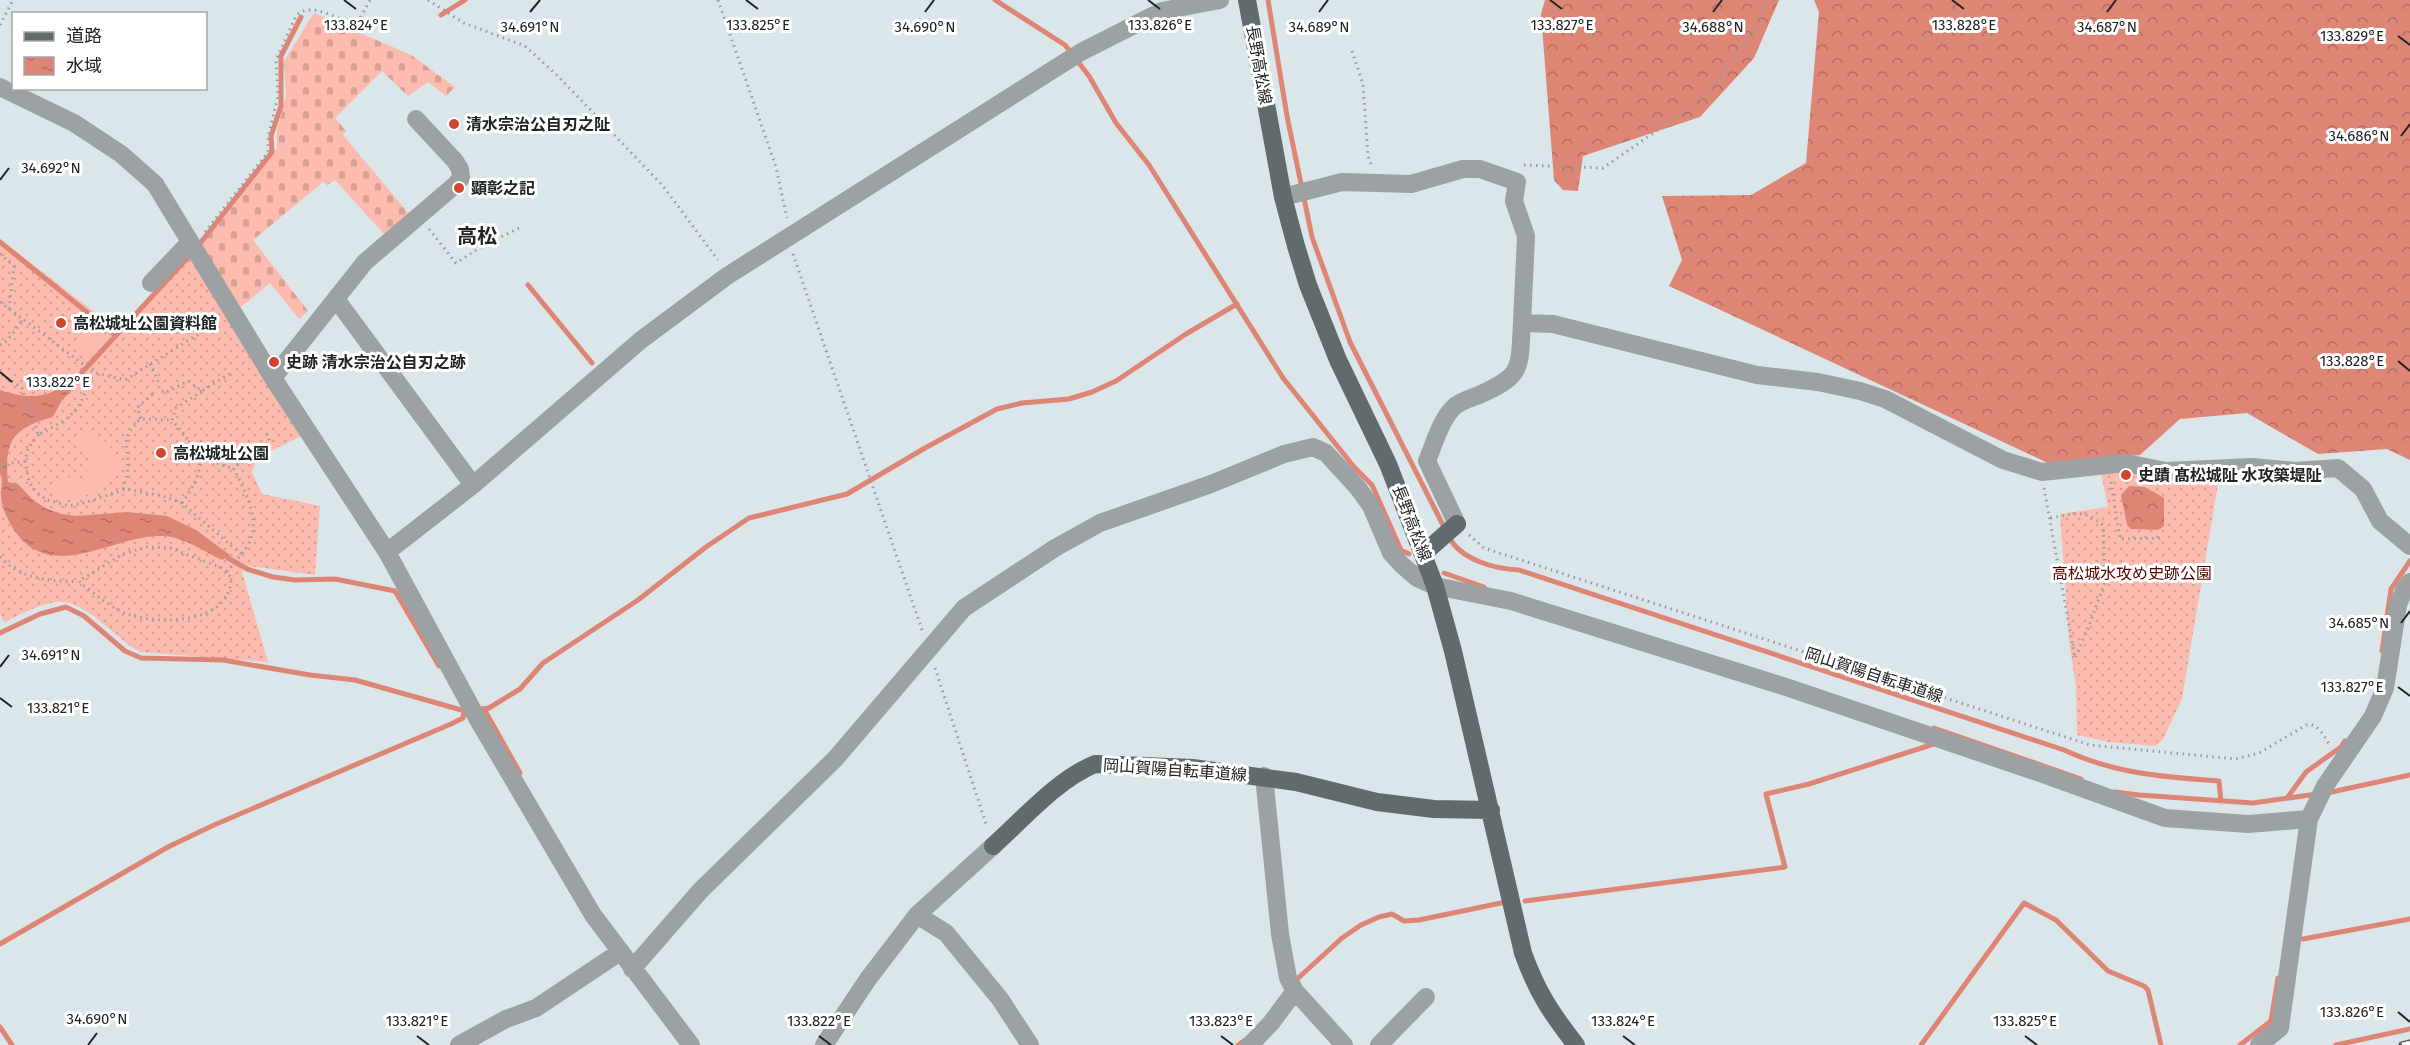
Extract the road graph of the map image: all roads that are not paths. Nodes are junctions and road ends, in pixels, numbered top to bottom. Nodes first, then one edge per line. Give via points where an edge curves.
1 (1220, 0) edge
2 (1247, 0) edge
3 (0, 87) edge
4 (416, 120) dead end
5 (1294, 194) junction
6 (191, 244) junction
7 (151, 283) dead end
8 (336, 299) junction
9 (1521, 323) junction
10 (273, 378) junction
11 (473, 485) junction
12 (1455, 526) joint
13 (2410, 546) edge
14 (387, 552) junction
15 (1424, 553) junction
16 (2410, 582) edge
17 (1435, 586) junction
18 (1264, 777) junction
19 (1491, 810) junction
20 (2309, 819) junction
21 (993, 846) joint
22 (917, 915) junction
23 (620, 952) junction
24 (635, 966) junction
25 (1293, 988) junction
26 (1426, 997) dead end
27 (459, 1045) edge
28 (691, 1045) edge
29 (824, 1045) edge
30 (1029, 1045) edge
31 (1250, 1045) edge
32 (1344, 1045) edge
33 (1379, 1045) edge
34 (1576, 1045) edge
35 (2259, 1045) edge

1 - 11 street via 1162,11 1081,52 727,276 641,340
2 - 5 main road, 長野高松線
3 - 6 street via 74,123 121,154 155,184
4 - 8 street via 455,161 461,178 365,262
5 - 9 street via 1342,182 1411,184 1463,169 1480,169 1517,182 1514,201 1527,236
5 - 15 main road, 長野高松線 via 1312,296
6 - 7 street
6 - 10 street
8 - 10 street
8 - 11 street
9 - 12 street via 1519,366 1496,387 1449,412 1427,461
9 - 13 street via 1553,324 1757,375 1860,391 1885,399 2003,459 2042,472 2126,463 2166,471 2338,468 2363,489 2380,521
10 - 14 street
11 - 14 street
12 - 15 main road
14 - 23 street via 473,710 593,915
15 - 17 main road, 長野高松線
16 - 20 street via 2398,605 2385,688 2373,716 2320,794
17 - 19 main road, 長野高松線
17 - 20 street via 1511,601 1786,687 2165,818 2248,824
17 - 24 street via 1402,566 1391,553 1371,506 1358,488 1326,453 1313,447 1284,454 1100,523 1054,548 964,608 836,759 700,891
18 - 19 main road, 岡山賀陽自転車道線 via 1377,801 1434,809
18 - 21 main road, 岡山賀陽自転車道線 via 1193,768 1095,764 1063,783
18 - 25 street via 1280,934
19 - 34 main road, 長野高松線 via 1531,976 1543,1001
20 - 35 street via 2280,1028
21 - 22 street
22 - 29 street
22 - 30 street via 946,933 999,999
23 - 24 street
23 - 27 street via 536,1008 506,1019
24 - 28 street
25 - 31 street
25 - 32 street
26 - 33 street

